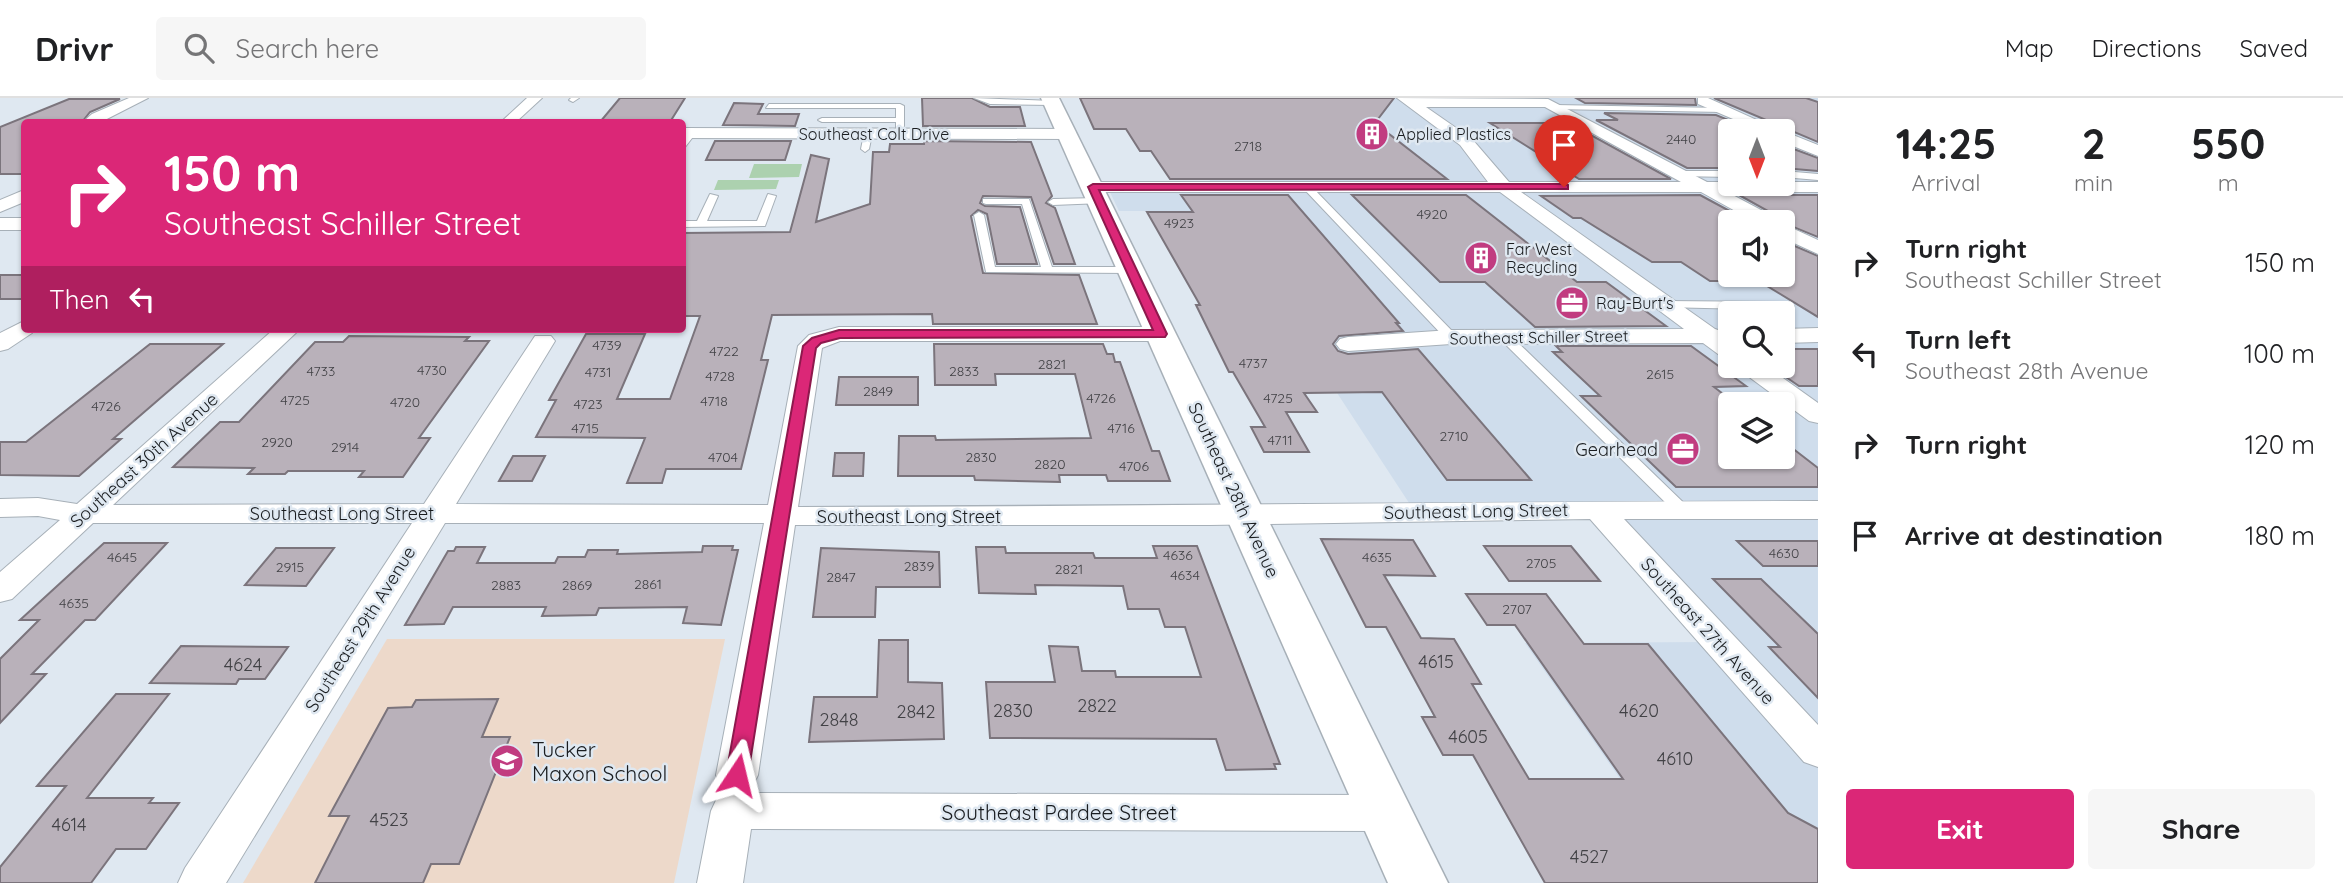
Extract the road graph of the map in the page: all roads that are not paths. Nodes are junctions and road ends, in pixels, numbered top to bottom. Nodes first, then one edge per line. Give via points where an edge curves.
1 (141, 98) edge
2 (535, 98) edge
3 (978, 98) edge
4 (1051, 100) edge
5 (1407, 100) edge
6 (1703, 101) dead end
7 (1552, 105) junction
8 (769, 106) dead end
9 (1723, 110) junction
10 (94, 119) edge
11 (511, 119) edge
12 (1744, 119) edge
13 (822, 120) dead end
14 (900, 127) junction
15 (687, 133) edge
16 (1066, 134) junction
17 (1796, 141) edge
18 (1817, 150) edge
19 (1679, 174) junction
20 (1718, 174) edge
21 (1796, 175) edge
22 (1818, 177) edge
23 (0, 187) edge
24 (21, 187) edge
25 (1307, 187) junction
26 (1504, 187) junction
27 (1703, 187) junction
28 (1818, 187) edge
29 (1096, 194) junction
30 (21, 196) edge
31 (713, 196) dead end
32 (771, 196) dead end
33 (986, 201) dead end
34 (1053, 202) dead end
35 (0, 207) edge
36 (1746, 210) edge
37 (979, 215) dead end
38 (0, 224) edge
39 (21, 224) edge
40 (686, 224) edge
41 (701, 224) junction
42 (1795, 236) edge
43 (1818, 248) edge
44 (1048, 270) junction
45 (1132, 270) junction
46 (1666, 306) junction
47 (1718, 306) edge
48 (0, 321) edge
49 (21, 321) edge
50 (21, 330) edge
51 (284, 333) edge
52 (1161, 334) junction
53 (1718, 335) edge
54 (1795, 335) edge
55 (1818, 335) edge
56 (1718, 336) edge
57 (1451, 337) junction
58 (1506, 337) junction
59 (543, 341) dead end
60 (0, 344) edge
61 (1348, 344) dead end
62 (1767, 378) edge
63 (1818, 415) edge
64 (0, 508) edge
65 (1598, 510) junction
66 (1682, 510) junction
67 (1818, 510) edge
68 (437, 512) junction
69 (84, 514) junction
70 (1244, 514) junction
71 (782, 516) junction
72 (0, 591) edge
73 (1818, 751) edge
74 (735, 793) junction
75 (1385, 813) junction
76 (201, 883) edge
77 (720, 883) edge
78 (1418, 883) edge

1 - 10 street
2 - 11 street
3 - 4 lane via 990,102
4 - 16 street, Southeast 28th Avenue
5 - 7 street
5 - 26 street via 1466,142
6 - 9 street
7 - 9 lane
7 - 19 street
8 - 14 lane via 900,106
9 - 12 street
13 - 14 lane
14 - 15 street, Southeast Colt Drive via 866,141
14 - 16 street, Southeast Colt Drive
16 - 29 street, Southeast 28th Avenue
17 - 18 street
19 - 20 lane
19 - 27 street
21 - 22 lane
23 - 24 street
25 - 26 street
25 - 29 street
25 - 57 lane
26 - 27 street
26 - 46 street
27 - 28 street
27 - 36 street
29 - 34 lane
29 - 45 street, Southeast 28th Avenue
30 - 35 street
31 - 41 lane
32 - 41 lane via 761,224
33 - 44 lane via 1026,201
37 - 44 lane via 990,270
38 - 39 street
40 - 41 lane
42 - 43 street
44 - 45 lane
45 - 52 street, Southeast 28th Avenue
46 - 47 lane
46 - 53 street
48 - 49 street
50 - 60 street
51 - 69 street, Southeast 30th Avenue
52 - 70 street, Southeast 28th Avenue
52 - 71 street via 839,334 817,340 810,346
54 - 55 street
56 - 58 street, Southeast Schiller Street
57 - 58 street, Southeast Schiller Street
57 - 61 street, Southeast Schiller Street
58 - 66 lane
59 - 68 street, Southeast 29th Avenue
62 - 63 street
64 - 69 street, Southeast Long Street via 38,507
65 - 66 street, Southeast Long Street
65 - 70 street, Southeast Long Street
65 - 73 street, Southeast 27th Avenue
66 - 67 street, Southeast Long Street
68 - 69 street, Southeast Long Street
68 - 71 street, Southeast Long Street
68 - 76 street, Southeast 29th Avenue
69 - 72 street, Southeast 30th Avenue
70 - 71 street, Southeast Long Street
70 - 75 street, Southeast 28th Avenue
71 - 74 street
74 - 75 street, Southeast Pardee Street
74 - 77 street
75 - 78 street, Southeast 28th Avenue

